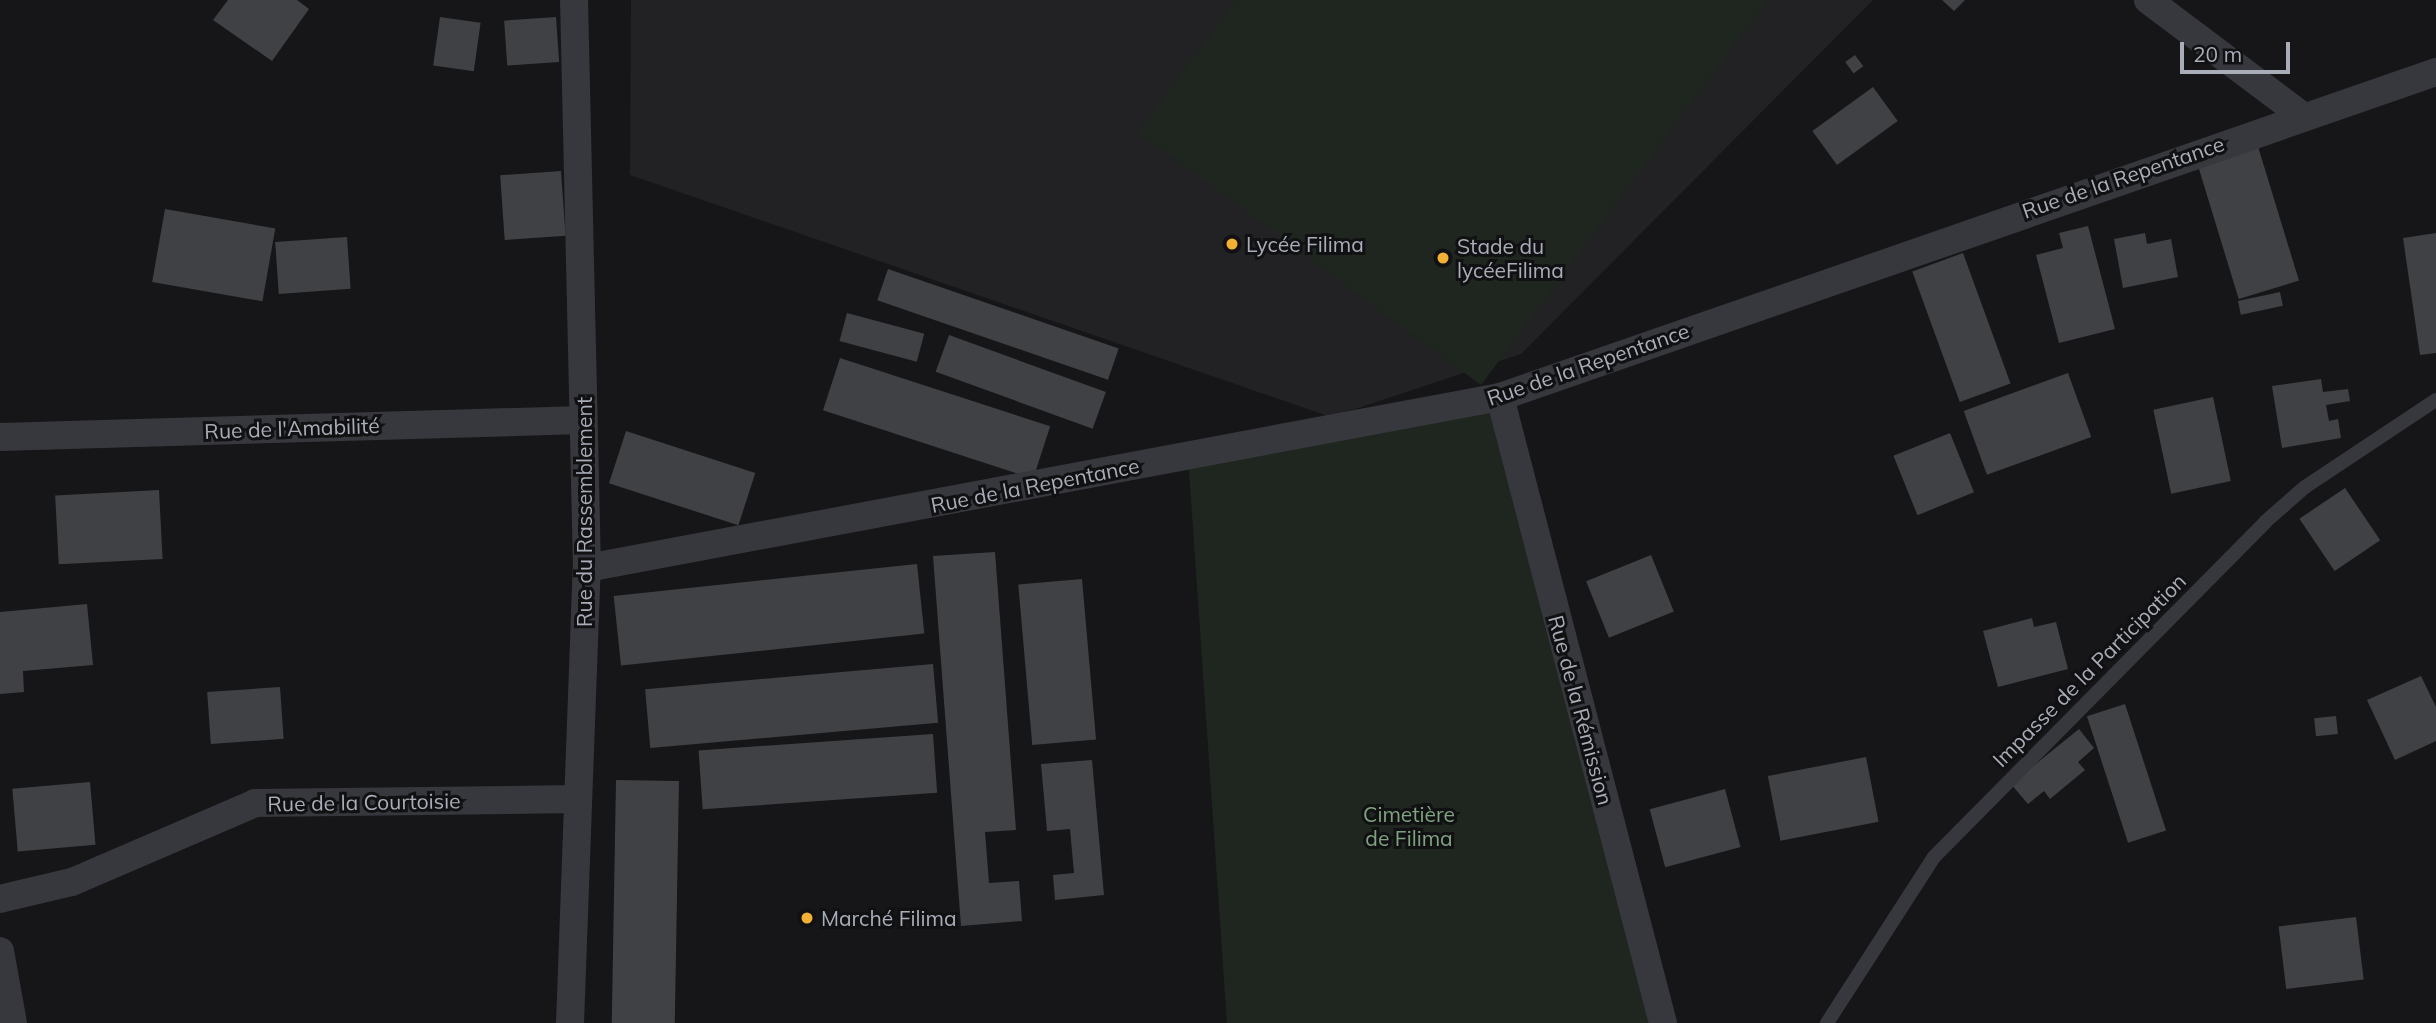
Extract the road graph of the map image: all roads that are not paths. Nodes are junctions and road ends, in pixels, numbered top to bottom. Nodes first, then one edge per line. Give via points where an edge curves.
1 (574, 0) edge
2 (2148, 0) edge
3 (2436, 72) edge
4 (2301, 115) junction
5 (1500, 397) junction
6 (2436, 400) edge
7 (583, 420) junction
8 (0, 437) edge
9 (587, 568) junction
10 (578, 799) junction
11 (0, 899) edge
12 (0, 951) edge
13 (13, 1023) edge
14 (570, 1023) edge
15 (1663, 1023) edge
16 (1827, 1023) edge

1 - 7 street, Rue du Rassemblement
2 - 4 street
3 - 4 street, Rue de la Repentance
4 - 5 street, Rue de la Repentance
5 - 9 street, Rue de la Repentance
5 - 15 street, Rue de la Rémission
6 - 16 lane, Impasse de la Participation via 2305,487 2265,522 1934,857
7 - 8 street, Rue de l'Amabilité
7 - 9 street, Rue du Rassemblement
9 - 10 street, Rue du Rassemblement
10 - 11 street, Rue de la Courtoisie via 255,803 72,882
10 - 14 street, Rue du Rassemblement
12 - 13 street

